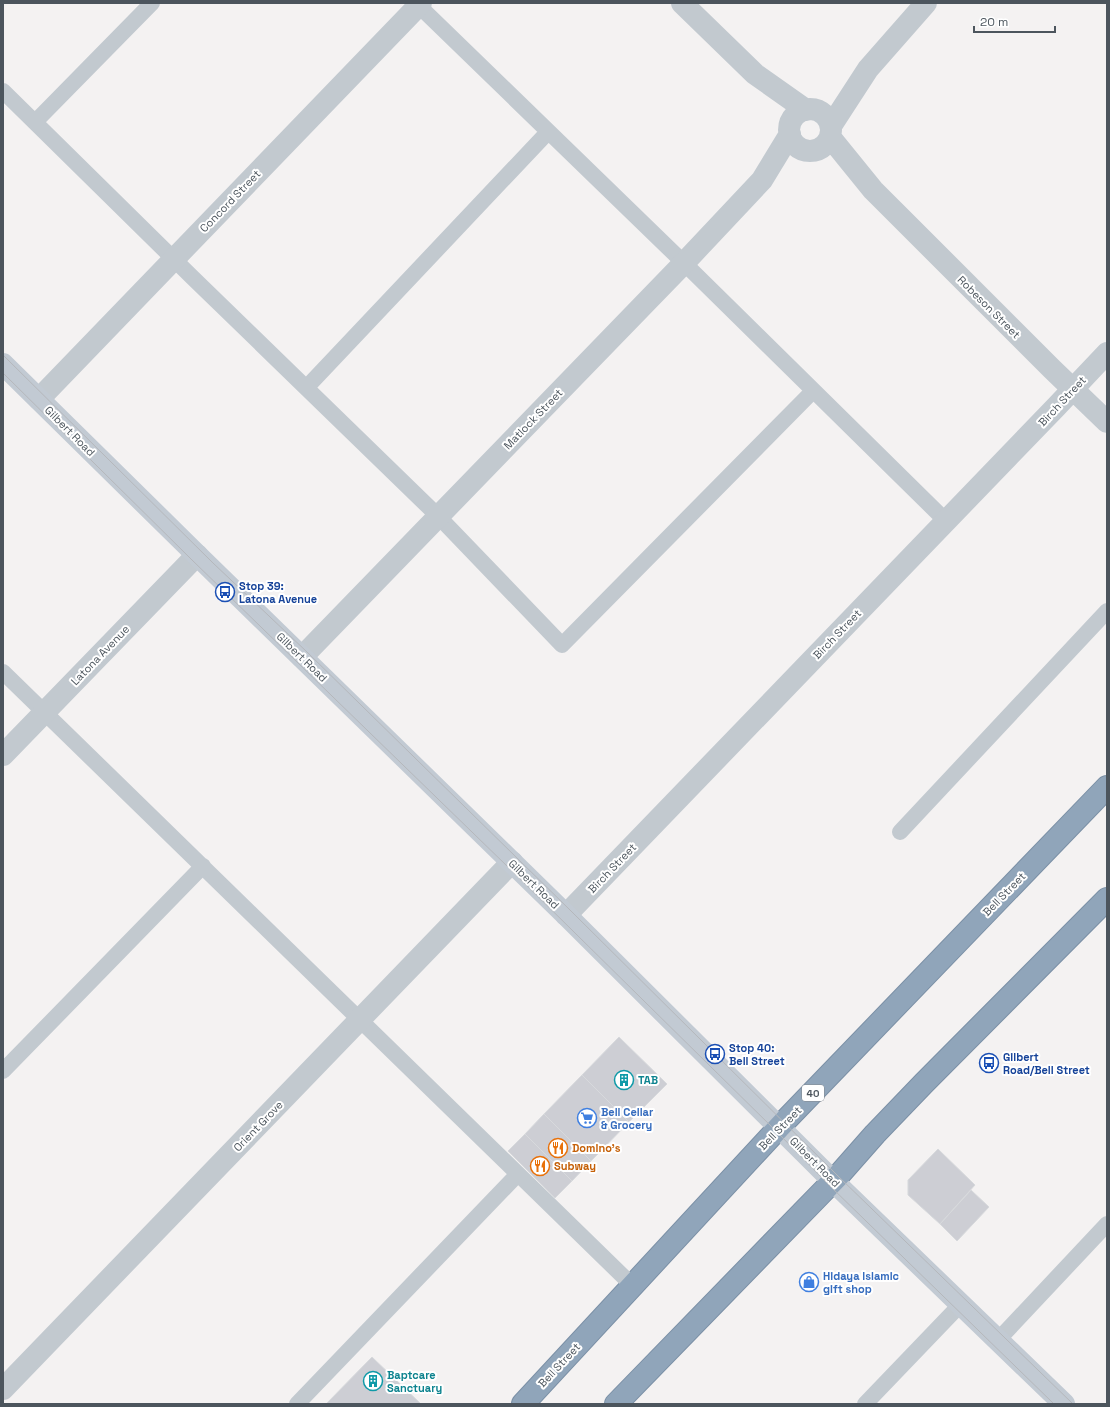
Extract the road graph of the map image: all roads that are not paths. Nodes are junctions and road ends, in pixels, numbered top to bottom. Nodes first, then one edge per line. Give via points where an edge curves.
1 (152, 3) edge
2 (682, 3) edge
3 (926, 3) edge
4 (418, 4) edge
5 (755, 74) junction
6 (3, 91) edge
7 (35, 122) junction
8 (790, 131) junction
9 (818, 131) junction
10 (548, 132) junction
11 (762, 180) junction
12 (174, 259) junction
13 (684, 264) junction
14 (1107, 353) edge
15 (3, 364) edge
16 (306, 388) junction
17 (1072, 389) junction
18 (813, 391) junction
19 (39, 399) junction
20 (1107, 422) edge
21 (438, 516) junction
22 (946, 521) junction
23 (197, 555) junction
24 (1107, 611) edge
25 (302, 657) junction
26 (3, 672) edge
27 (44, 712) junction
28 (3, 755) edge
29 (1107, 786) edge
30 (900, 832) dead end
31 (512, 862) junction
32 (203, 866) junction
33 (1107, 899) edge
34 (566, 915) junction
35 (360, 1020) junction
36 (3, 1071) edge
37 (780, 1127) junction
38 (517, 1175) junction
39 (833, 1181) junction
40 (1107, 1224) edge
41 (632, 1286) junction
42 (961, 1304) junction
43 (998, 1340) junction
44 (3, 1389) edge
45 (297, 1404) edge
46 (523, 1404) edge
47 (616, 1404) edge
48 (865, 1404) edge
49 (1064, 1404) edge

1 - 7 lane
2 - 5 street, Robeson Street
3 - 9 street, Matlock Street
4 - 10 lane
4 - 12 street, Concord Street
5 - 8 street, Robeson Street
5 - 9 street, Robeson Street
6 - 7 lane
7 - 12 lane
8 - 9 street, Matlock Street via 795,116
8 - 9 street, Robeson Street via 792,141 802,150
8 - 11 street, Matlock Street
9 - 11 street, Matlock Street
9 - 17 street, Robeson Street via 873,190
10 - 13 lane
10 - 16 lane
11 - 13 street, Matlock Street
12 - 16 lane
12 - 19 street, Concord Street
13 - 18 lane
13 - 21 street, Matlock Street
14 - 17 street, Birch Street
15 - 19 street, Gilbert Road
16 - 21 lane
17 - 20 street, Robeson Street
17 - 22 street, Birch Street
18 - 21 lane via 562,645
18 - 22 lane
19 - 23 street, Gilbert Road
21 - 25 street, Matlock Street
22 - 34 street, Birch Street
23 - 25 street, Gilbert Road
23 - 27 street, Latona Avenue
24 - 30 lane
25 - 31 street, Gilbert Road
26 - 27 lane
27 - 28 street, Latona Avenue
27 - 32 lane
29 - 37 highway, Bell Street / 40
31 - 34 street, Gilbert Road
31 - 35 street, Orient Grove
32 - 35 lane
32 - 36 lane
33 - 39 highway via 924,1083
34 - 37 street, Gilbert Road
35 - 38 lane
35 - 44 street, Orient Grove
37 - 39 street, Gilbert Road
37 - 41 highway, Bell Street / 40
38 - 41 lane
38 - 45 lane
39 - 42 street, Gilbert Road
39 - 47 highway
40 - 43 lane
41 - 46 highway, Bell Street / 40
42 - 43 street, Gilbert Road
42 - 48 lane
43 - 49 street, Gilbert Road

